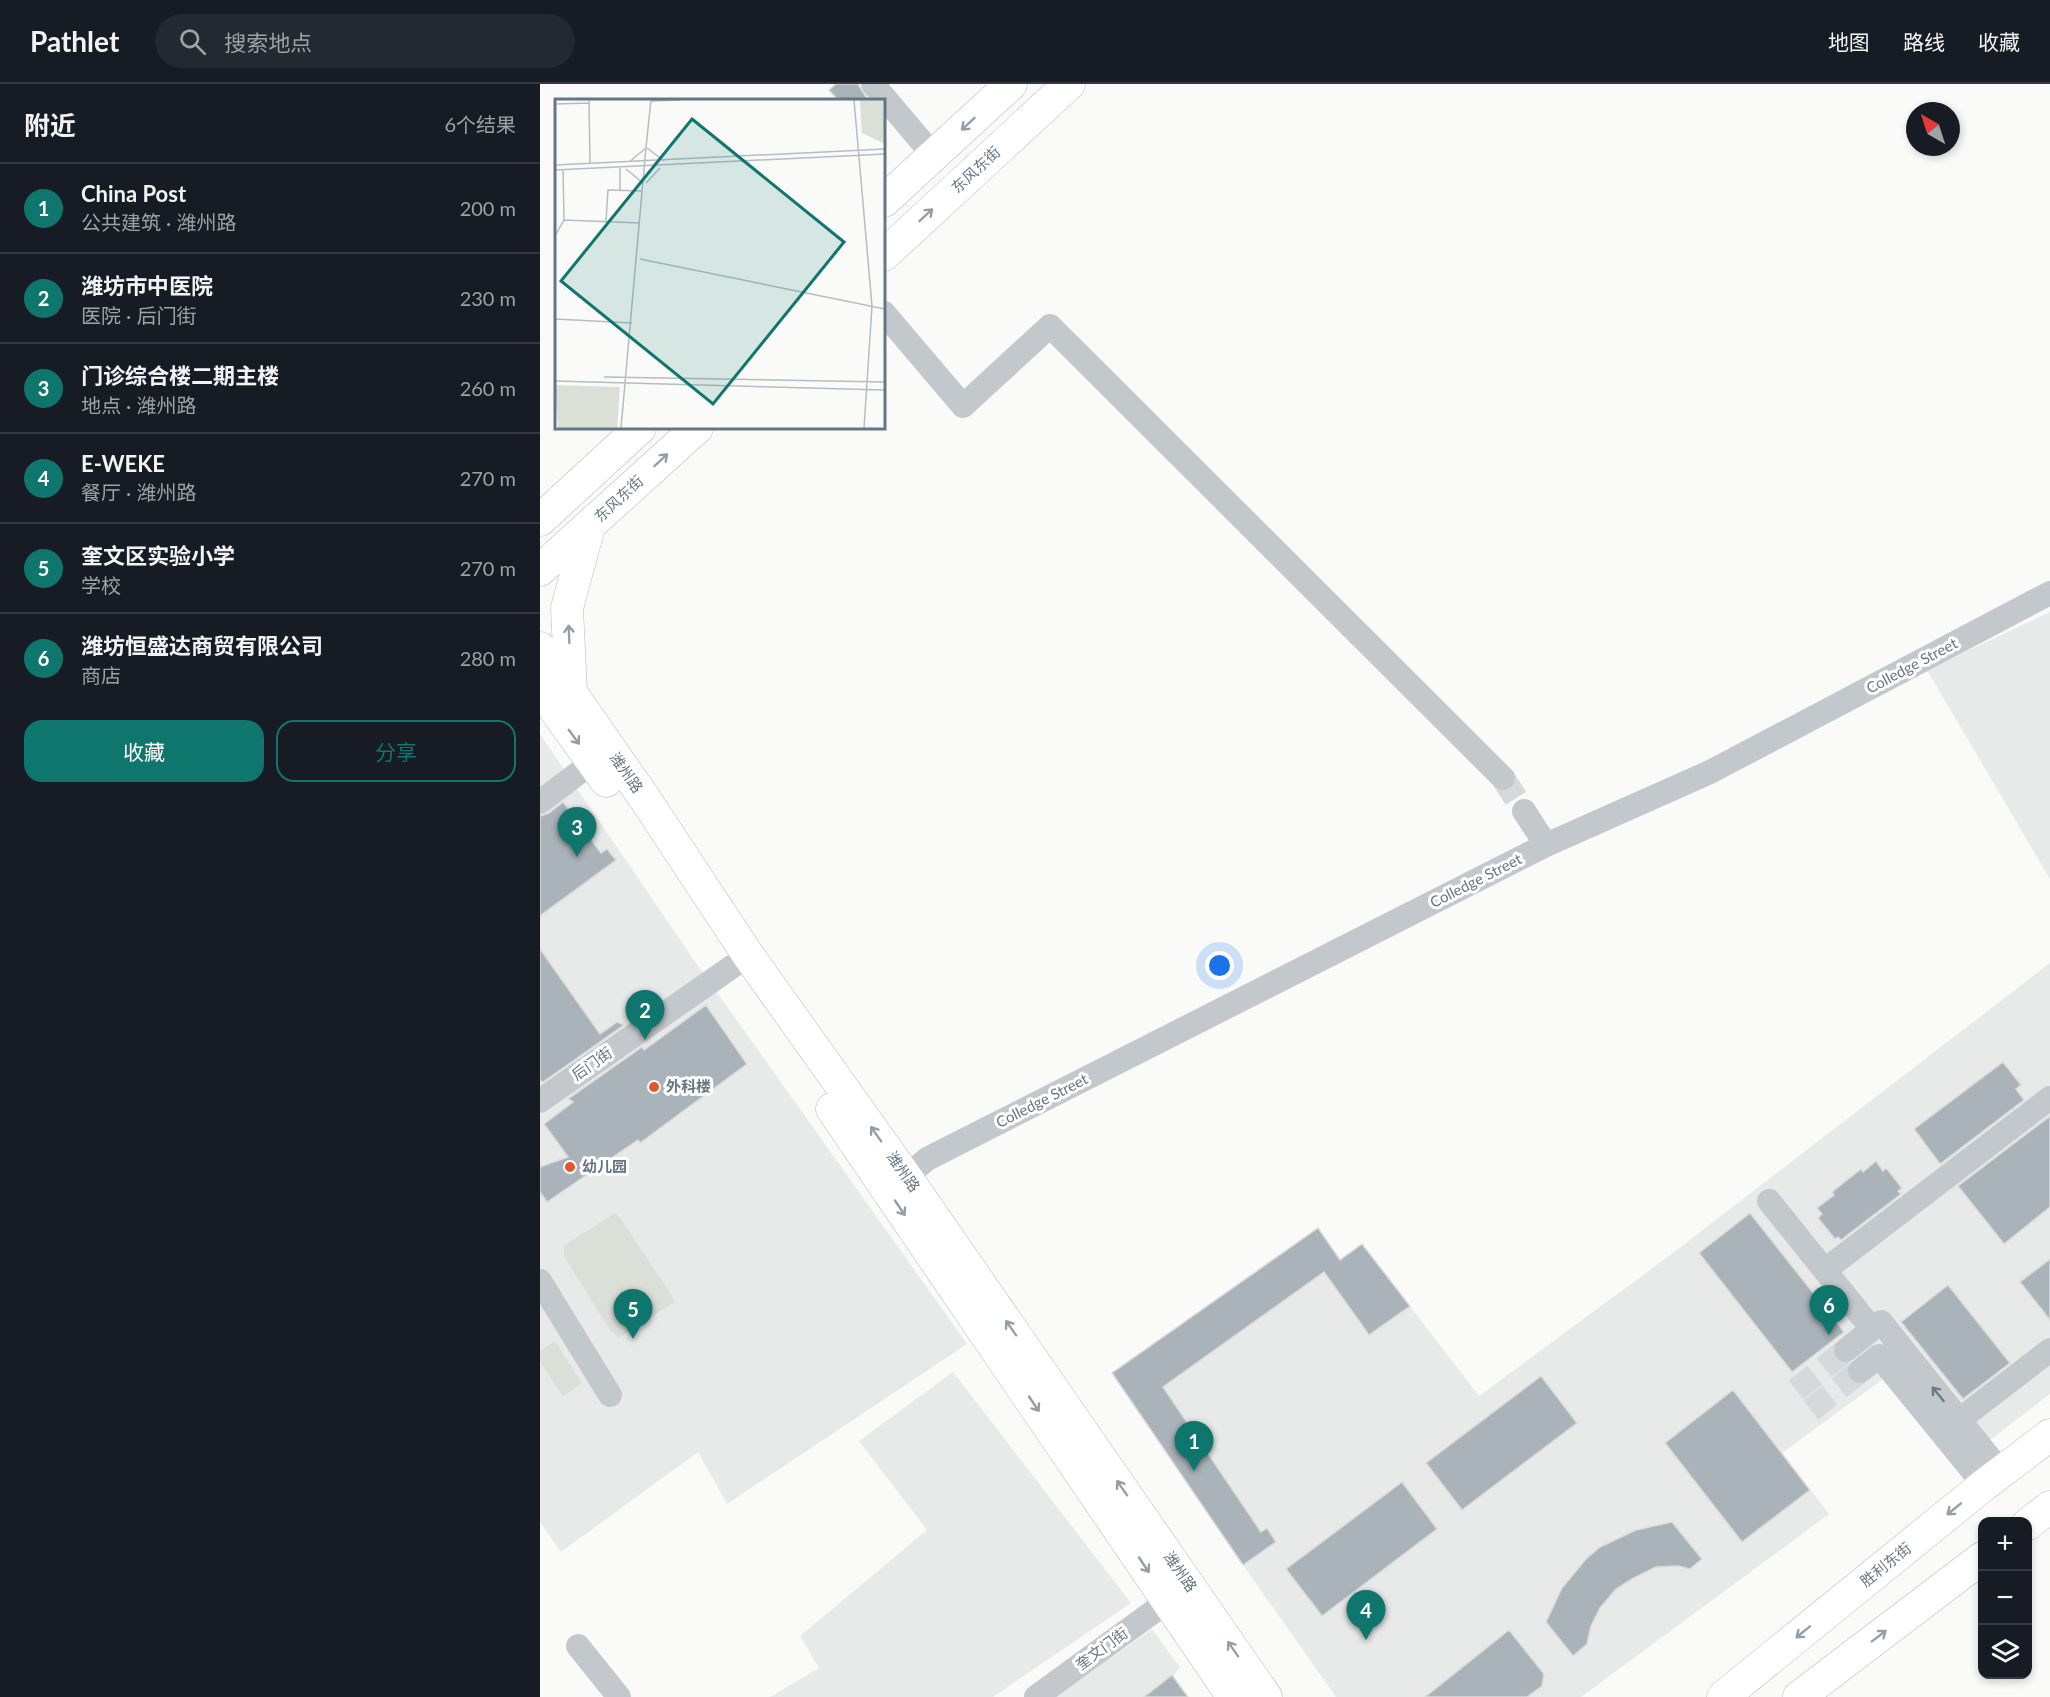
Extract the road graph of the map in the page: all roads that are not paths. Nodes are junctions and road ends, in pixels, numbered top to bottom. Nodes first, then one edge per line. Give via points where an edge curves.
1 (873, 84) edge
2 (1011, 84) edge
3 (1069, 84) edge
4 (933, 155) junction
5 (885, 200) edge
6 (885, 254) edge
7 (885, 314) edge
8 (639, 429) edge
9 (696, 429) edge
10 (589, 475) junction
11 (540, 488) edge
12 (540, 520) edge
13 (589, 527) junction
14 (540, 570) edge
15 (2050, 593) edge
16 (540, 648) edge
17 (551, 698) edge
18 (593, 762) junction
19 (1503, 778) tunnel mouth
20 (540, 802) edge
21 (1524, 810) tunnel mouth
22 (1546, 846) junction
23 (733, 966) junction
24 (2050, 1098) edge
25 (540, 1101) edge
26 (906, 1177) junction
27 (1769, 1201) dead end
28 (1825, 1270) junction
29 (540, 1281) edge
30 (1872, 1329) junction
31 (1846, 1350) tunnel mouth
32 (2050, 1350) edge
33 (1860, 1371) tunnel mouth
34 (610, 1395) dead end
35 (1959, 1420) junction
36 (2050, 1435) edge
37 (1992, 1479) junction
38 (2050, 1507) edge
39 (2032, 1521) edge
40 (1978, 1562) edge
41 (1168, 1601) junction
42 (578, 1646) dead end
43 (619, 1697) edge
44 (1036, 1697) edge
45 (1233, 1697) edge
46 (1266, 1697) edge
47 (1723, 1697) edge
48 (1799, 1697) edge

1 - 4 street
2 -> 4 main road
6 -> 3 main road, 东风东街
4 - 5 main road
7 - 19 street via 963,406 1050,326
8 - 10 main road
13 -> 9 main road, 东风东街
10 - 11 main road
10 - 12 main road
13 - 14 main road, 东风东街
17 -> 13 main road via 567,608
15 - 22 street, Colledge Street via 1710,772
16 - 17 main road, 潍州路
17 -> 18 main road, 潍州路
26 -> 17 main road, 潍州路 via 748,954
18 - 20 street
18 - 23 main road, 潍州路
21 - 22 street
22 - 26 street, Colledge Street via 927,1159
23 - 25 street, 后门街
23 -> 41 main road, 潍州路
24 - 28 street
46 -> 26 main road, 潍州路
27 - 28 street
28 - 30 street
29 - 34 street
30 - 31 street
35 -> 30 street via 1881,1322
32 - 35 street
33 - 37 street via 1879,1356
35 - 37 street
36 - 37 main road, 胜利东街
37 -> 47 main road, 胜利东街
38 - 39 main road
48 -> 40 main road
41 - 44 street, 奎文门街
41 - 45 main road, 潍州路
42 - 43 street

